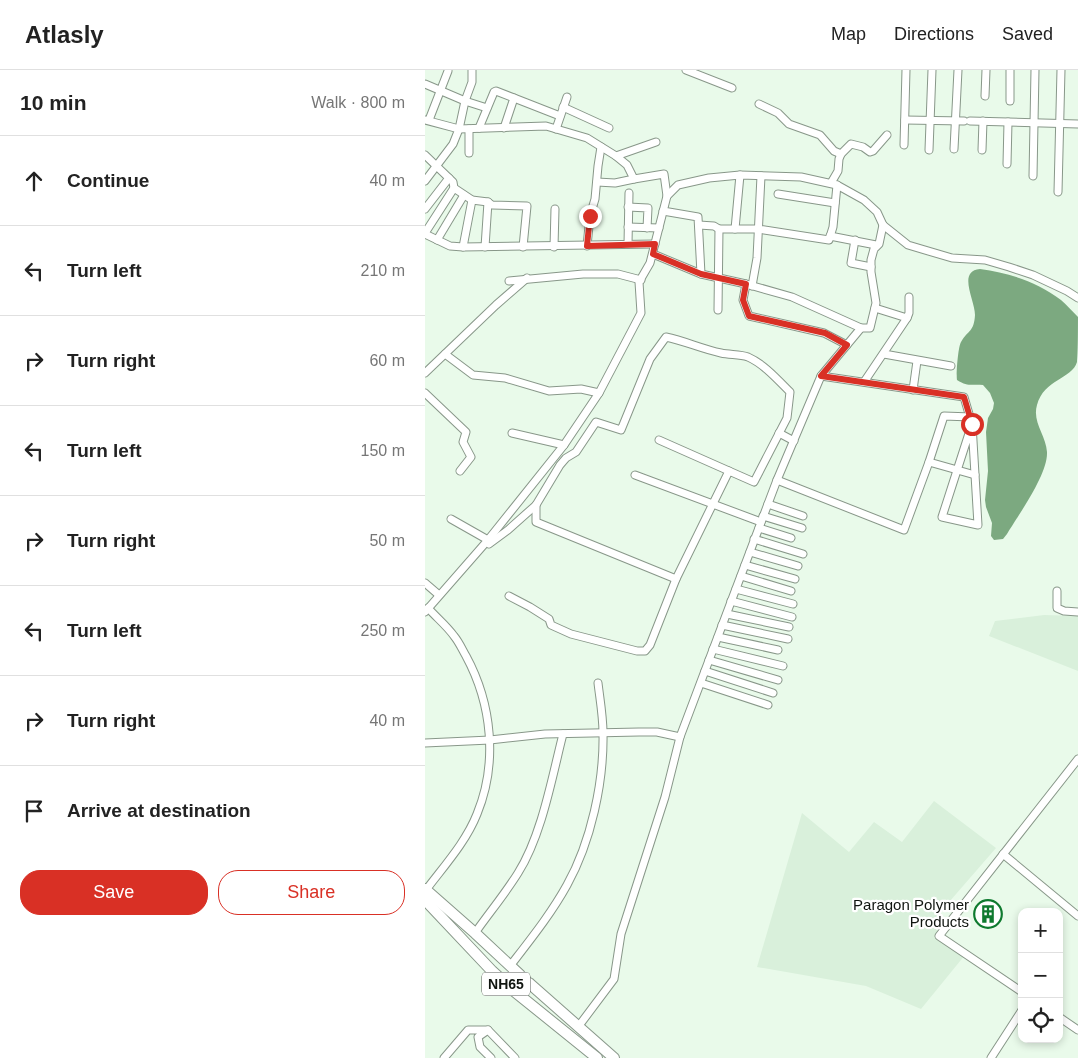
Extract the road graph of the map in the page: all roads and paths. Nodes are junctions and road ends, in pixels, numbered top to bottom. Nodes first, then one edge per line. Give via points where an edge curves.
1 (472, 70) edge
2 (686, 70) edge
3 (906, 70) edge
4 (932, 70) edge
5 (958, 70) edge
6 (985, 70) edge
7 (1010, 70) edge
8 (1035, 70) edge
9 (1061, 70) edge
10 (448, 71) dead end
11 (425, 84) edge
12 (732, 88) dead end
13 (440, 91) junction
14 (985, 96) dead end
15 (567, 97) dead end
16 (513, 98) junction
17 (465, 101) junction
18 (1010, 101) dead end
19 (759, 104) dead end
20 (563, 107) junction
21 (487, 108) junction
22 (560, 116) junction
23 (427, 120) edge
24 (905, 120) junction
25 (930, 120) junction
26 (956, 121) junction
27 (983, 121) junction
28 (1008, 122) junction
29 (1033, 122) junction
30 (1060, 123) junction
31 (1078, 124) edge
32 (479, 128) junction
33 (504, 128) junction
34 (609, 128) dead end
35 (459, 129) junction
36 (469, 129) junction
37 (556, 129) junction
38 (887, 135) dead end
39 (656, 142) dead end
40 (904, 145) dead end
41 (601, 147) junction
42 (954, 149) dead end
43 (929, 150) dead end
44 (982, 150) dead end
45 (469, 153) dead end
46 (841, 154) junction
47 (425, 155) edge
48 (616, 156) junction
49 (1007, 164) dead end
50 (436, 166) junction
51 (740, 175) junction
52 (761, 176) junction
53 (1033, 176) dead end
54 (449, 178) junction
55 (634, 179) junction
56 (425, 182) edge
57 (597, 182) junction
58 (834, 184) junction
59 (678, 185) junction
60 (666, 186) junction
61 (454, 188) junction
62 (1059, 192) dead end
63 (629, 193) dead end
64 (778, 194) dead end
65 (464, 195) junction
66 (667, 196) junction
67 (472, 200) junction
68 (488, 202) junction
69 (835, 203) junction
70 (628, 208) junction
71 (425, 209) edge
72 (555, 209) dead end
73 (663, 211) junction
74 (699, 224) junction
75 (883, 225) junction
76 (628, 227) junction
77 (647, 228) junction
78 (659, 228) junction
79 (719, 229) junction
80 (735, 229) junction
81 (758, 229) junction
82 (425, 234) edge
83 (830, 236) junction
84 (437, 240) junction
85 (855, 240) junction
86 (628, 244) junction
87 (655, 244) junction
88 (876, 245) junction
89 (587, 246) junction
90 (463, 247) junction
91 (485, 247) junction
92 (523, 247) junction
93 (554, 247) junction
94 (653, 254) junction
95 (871, 267) junction
96 (701, 274) junction
97 (527, 278) junction
98 (718, 279) junction
99 (641, 280) junction
100 (509, 281) dead end
101 (749, 285) junction
102 (909, 297) dead end
103 (1078, 298) edge
104 (875, 308) junction
105 (718, 310) dead end
106 (907, 318) junction
107 (861, 328) junction
108 (847, 345) junction
109 (445, 354) junction
110 (884, 354) junction
111 (917, 361) junction
112 (951, 366) dead end
113 (425, 373) edge
114 (821, 376) junction
115 (864, 382) junction
116 (913, 390) junction
117 (425, 393) edge
118 (599, 393) junction
119 (972, 421) junction
120 (512, 433) dead end
121 (779, 433) junction
122 (659, 440) dead end
123 (793, 441) junction
124 (564, 445) junction
125 (929, 462) junction
126 (957, 470) junction
127 (460, 471) dead end
128 (729, 471) junction
129 (635, 475) dead end
130 (975, 475) junction
131 (777, 480) junction
132 (713, 503) junction
133 (768, 504) junction
134 (535, 505) junction
135 (803, 516) dead end
136 (451, 519) dead end
137 (761, 522) junction
138 (803, 528) dead end
139 (791, 538) dead end
140 (755, 539) junction
141 (488, 540) junction
142 (482, 548) junction
143 (750, 552) junction
144 (803, 554) dead end
145 (745, 565) junction
146 (798, 566) dead end
147 (741, 576) junction
148 (676, 579) junction
149 (795, 579) dead end
150 (425, 583) edge
151 (736, 589) junction
152 (791, 591) dead end
153 (1057, 591) dead end
154 (439, 595) junction
155 (509, 596) dead end
156 (731, 601) junction
157 (793, 604) dead end
158 (426, 610) edge
159 (1078, 612) edge
160 (727, 614) junction
161 (792, 617) dead end
162 (722, 625) junction
163 (789, 627) dead end
164 (718, 637) junction
165 (788, 639) dead end
166 (713, 649) junction
167 (778, 650) dead end
168 (709, 660) junction
169 (783, 666) dead end
170 (705, 671) junction
171 (778, 680) dead end
172 (701, 682) junction
173 (598, 683) dead end
174 (773, 693) dead end
175 (768, 705) dead end
176 (603, 732) junction
177 (563, 734) junction
178 (680, 737) junction
179 (491, 740) junction
180 (425, 742) edge
181 (1078, 760) edge
182 (1003, 854) junction
183 (425, 893) edge
184 (1078, 916) edge
185 (475, 933) junction
186 (510, 966) junction
187 (520, 975) dead end
188 (529, 983) dead end
189 (1018, 989) edge
190 (1018, 1016) edge
191 (1063, 1020) edge
192 (578, 1027) junction
193 (487, 1030) junction
194 (1078, 1030) edge
195 (444, 1058) edge
196 (491, 1058) edge
197 (515, 1058) edge
198 (597, 1058) edge
199 (614, 1058) edge
200 (991, 1058) edge

1 - 17 street via 472,82
2 - 12 street
3 - 24 street
4 - 25 street
5 - 26 street
6 - 14 street
7 - 18 street
8 - 29 street
9 - 30 street
10 - 13 street
11 - 13 street
13 - 17 street
13 - 23 street
15 - 20 street
16 - 21 street via 494,91
16 - 22 street
16 - 33 street
17 - 21 street
17 - 35 street
19 - 46 street via 778,113 789,124 820,136
20 - 22 street
20 - 34 street
21 - 32 street
22 - 37 street
23 - 35 street
24 - 25 street
24 - 40 street
25 - 26 street
25 - 43 street
26 - 27 street
26 - 42 street
27 - 28 street
27 - 44 street
28 - 29 street
28 - 49 street
29 - 30 street
29 - 53 street
30 - 31 street
30 - 62 street
32 - 33 street
32 - 36 street
33 - 37 street via 546,126
35 - 36 street
35 - 50 street via 453,144
36 - 45 street
37 - 41 street via 587,138
38 - 46 street via 873,151 853,144
39 - 48 street
41 - 48 street
41 - 57 street
46 - 58 street
47 - 50 street
48 - 55 street via 627,165
50 - 54 street
50 - 56 street
51 - 52 street
51 - 59 street
51 - 80 street
52 - 58 street via 801,177
52 - 81 street
54 - 61 street
54 - 71 street
55 - 57 street
55 - 60 street via 664,174
57 - 89 street
58 - 69 street
58 - 75 street via 864,200 877,212
59 - 60 street
59 - 66 street
60 - 66 street
61 - 65 street
61 - 82 street
63 - 70 street
64 - 69 street
65 - 67 street
65 - 84 street
66 - 73 street
67 - 68 street
67 - 90 street
68 - 91 street
68 - 92 street via 492,205 527,206
69 - 83 street
70 - 76 street
70 - 77 street via 648,208
72 - 93 street
73 - 74 street via 698,217
73 - 78 street
74 - 79 street
74 - 96 street
75 - 88 street via 879,244
75 - 103 street via 908,245 952,258 985,260 1009,267 1067,290
76 - 77 street
76 - 86 street
77 - 78 street
78 - 87 street
79 - 80 street
79 - 98 street
80 - 81 street
81 - 83 street via 829,240
81 - 101 street via 757,258
82 - 84 street
83 - 85 street
84 - 90 street
85 - 88 street
85 - 95 street via 851,263
86 - 87 street
86 - 89 street
87 - 94 street
88 - 95 street
89 - 93 street
90 - 91 street
91 - 92 street
92 - 93 street
94 - 96 street
94 - 99 street
95 - 104 street
96 - 98 street
97 - 99 street via 618,274
97 - 100 street
97 - 109 street
98 - 101 street
98 - 105 street
99 - 118 street via 641,312
101 - 107 street via 792,297
101 - 108 street via 743,300 749,316 825,333
102 - 106 street
104 - 106 street
104 - 107 street via 870,328
106 - 110 street
107 - 108 street
108 - 114 street
109 - 113 street
109 - 118 street via 473,376 505,378 549,391 581,389
110 - 111 street
110 - 115 street
111 - 112 street
111 - 116 street
114 - 115 street
114 - 123 street
115 - 116 street
116 - 119 street via 964,397
117 - 127 street via 466,432 463,442 471,457
118 - 124 street
119 - 125 street via 944,416
119 - 126 street
119 - 130 street
120 - 124 street
121 - 123 street
121 - 128 street via 755,482
121 - 134 street via 787,418 790,392 764,368 748,358 666,337 650,359 621,430 596,422 576,452 566,458
122 - 128 street
123 - 131 street
124 - 141 street
125 - 126 street
125 - 131 street via 904,530
126 - 130 street
126 - 130 street via 942,517 978,525
128 - 132 street
129 - 132 street
131 - 133 street
132 - 137 street
132 - 148 street
133 - 135 street
133 - 137 street
134 - 142 street
134 - 148 street via 536,522
136 - 141 street
137 - 138 street
137 - 139 street
137 - 140 street
140 - 143 street
140 - 144 street
141 - 142 street
142 - 154 street
143 - 145 street
143 - 146 street
145 - 147 street
145 - 149 street
147 - 151 street
147 - 152 street
148 - 155 street via 650,645 637,651 571,634 551,625 549,620
150 - 154 street
151 - 156 street
151 - 157 street
153 - 159 street via 1057,608
154 - 158 street
156 - 160 street
156 - 161 street
158 - 179 street via 455,637 475,673 483,694
160 - 162 street
160 - 163 street
162 - 164 street
162 - 165 street
164 - 166 street
164 - 167 street
166 - 168 street
166 - 169 street
168 - 170 street
168 - 171 street
170 - 172 street
170 - 174 street
172 - 175 street
172 - 178 street
173 - 176 street
176 - 177 street
176 - 178 street via 657,732
176 - 186 street via 599,787 580,855 568,884
177 - 179 street
177 - 185 street via 533,841 519,872
178 - 192 street via 665,797 621,934 614,979
179 - 180 street
179 - 183 street via 489,767 477,815
181 - 182 street
182 - 184 street
182 - 189 street via 939,936
183 - 185 highway, NH65
183 - 198 highway, NH65 via 492,971
185 - 186 highway, NH65
186 - 187 highway, NH65
188 - 192 highway, NH65
190 - 200 street
191 - 194 street
192 - 199 highway, NH65
193 - 195 street via 468,1030
193 - 196 street via 478,1038 480,1047
193 - 197 street

